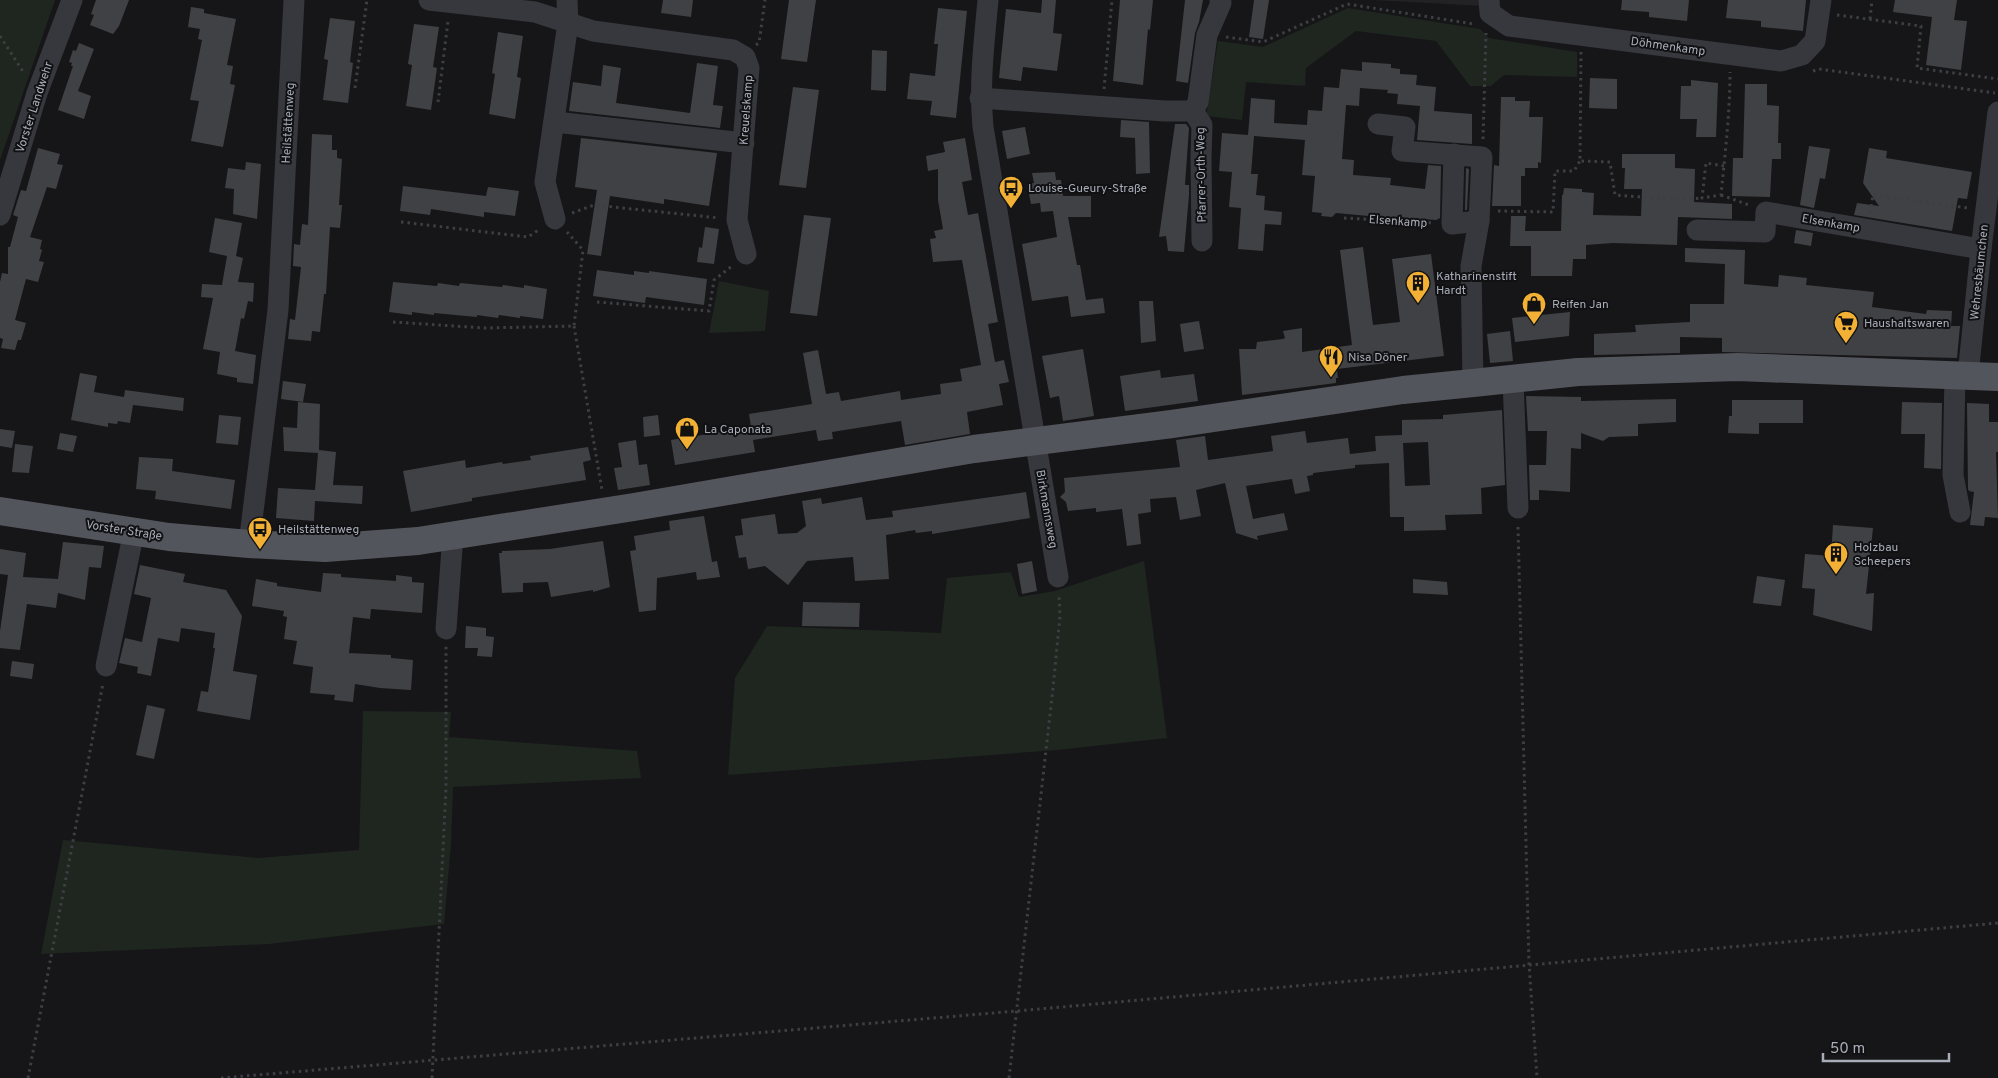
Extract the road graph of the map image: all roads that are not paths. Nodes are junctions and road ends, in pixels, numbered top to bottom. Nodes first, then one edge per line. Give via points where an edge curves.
1 (72, 0) edge
2 (294, 0) edge
3 (429, 0) edge
4 (567, 0) edge
5 (988, 0) edge
6 (1220, 0) edge
7 (1490, 6) edge
8 (1820, 6) edge
9 (568, 23) junction
10 (980, 98) junction
11 (1193, 111) junction
12 (1998, 112) edge
13 (555, 122) junction
14 (1378, 124) dead end
15 (744, 143) junction
16 (1454, 154) junction
17 (1995, 169) edge
18 (0, 215) edge
19 (1480, 216) junction
20 (555, 218) road end
21 (1697, 230) dead end
22 (1202, 241) dead end
23 (1981, 249) junction
24 (746, 254) road end
25 (1962, 375) junction
26 (1998, 377) edge
27 (1513, 380) junction
28 (1473, 383) junction
29 (1035, 441) junction
30 (1518, 508) road end
31 (0, 510) edge
32 (1960, 512) dead end
33 (134, 531) junction
34 (453, 536) junction
35 (249, 544) junction
36 (1058, 577) road end
37 (446, 629) road end
38 (106, 666) road end

1 - 18 street, Vorster Landwehr via 37,93
2 - 35 street, Heilstättenweg via 278,310
3 - 9 street, Kreuelskamp via 535,12
4 - 9 street
5 - 10 street
6 - 11 street, Pfarrer-Orth-Weg via 1207,35 1198,102
7 - 8 street, Döhmenkamp via 1509,26 1782,61 1802,55 1815,41
9 - 13 street
9 - 15 street, Kreuelskamp via 593,31 733,50 745,57 749,68
10 - 11 street, Pfarrer-Orth-Weg
10 - 29 street
11 - 22 street, Pfarrer-Orth-Weg via 1202,125
12 - 17 street, Wehresbäumchen
13 - 15 street
13 - 20 street via 545,182
14 - 16 street via 1405,127 1402,151
15 - 24 street, Kreuelskamp via 736,220
16 - 19 street via 1482,157
16 - 19 street via 1452,224
17 - 23 street, Wehresbäumchen
19 - 28 street via 1471,266
21 - 23 street, Elsenkamp via 1764,232 1766,212
23 - 25 street, Wehresbäumchen
25 - 26 main road, Vorster Straße
25 - 27 main road, Vorster Straße via 1738,367 1578,372
25 - 32 street, Wehresbäumchen via 1953,475
27 - 28 main road, Vorster Straße
27 - 30 street
28 - 29 main road, Vorster Straße
29 - 34 main road, Vorster Straße
29 - 36 street, Birkmannsweg
31 - 33 main road, Vorster Straße
33 - 35 main road, Vorster Straße
33 - 38 street
34 - 35 main road, Vorster Straße via 325,548
34 - 37 street

